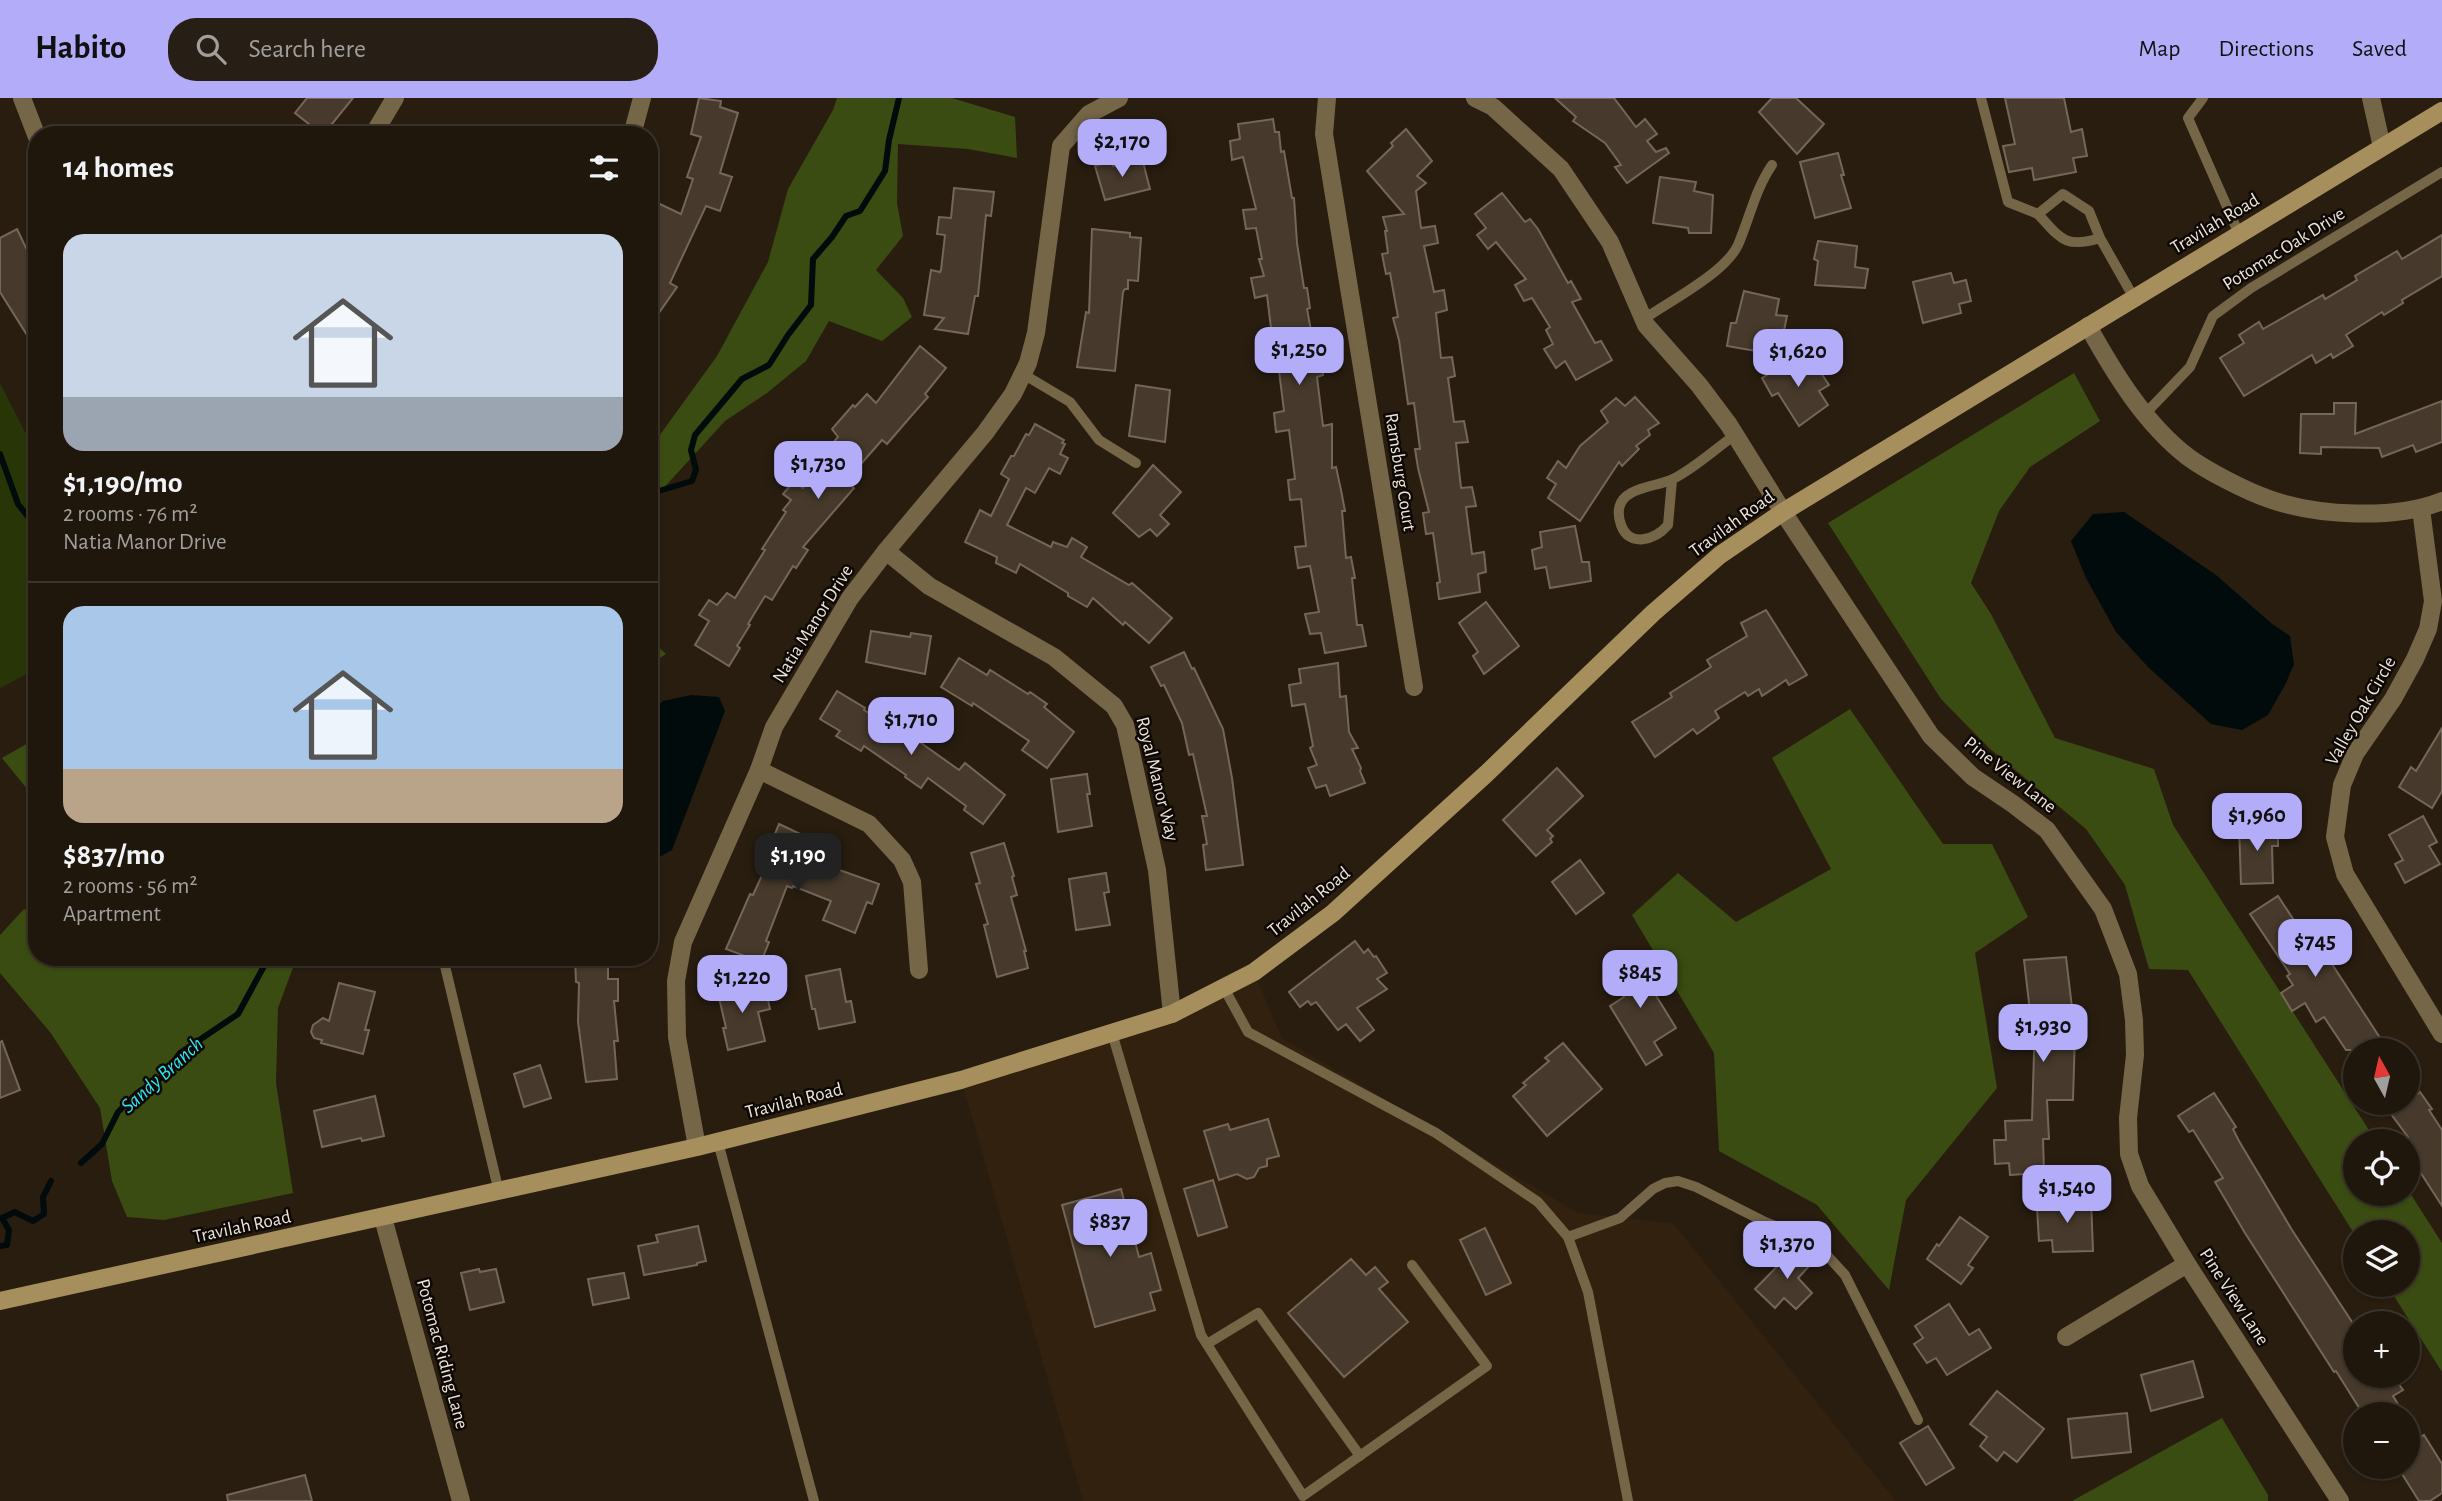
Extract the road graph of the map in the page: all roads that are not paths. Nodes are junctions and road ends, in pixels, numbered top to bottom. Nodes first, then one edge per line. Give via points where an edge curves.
1 (22, 98) edge
2 (395, 98) edge
3 (642, 98) edge
4 (1119, 98) edge
5 (1327, 98) edge
6 (1475, 98) edge
7 (1981, 98) edge
8 (2203, 98) edge
9 (2371, 98) edge
10 (2442, 111) edge
11 (33, 126) edge
12 (378, 126) edge
13 (634, 126) edge
14 (2382, 147) junction
15 (1772, 165) dead end
16 (2442, 172) edge
17 (2038, 214) junction
18 (2239, 234) junction
19 (2100, 238) junction
20 (2134, 298) junction
21 (1644, 319) junction
22 (2088, 326) junction
23 (1023, 374) junction
24 (2145, 414) junction
25 (1735, 435) junction
26 (1136, 463) dead end
27 (1672, 480) junction
28 (2442, 501) edge
29 (2421, 509) junction
30 (1783, 512) junction
31 (886, 551) junction
32 (1414, 687) dead end
33 (759, 770) junction
34 (445, 966) dead end
35 (919, 970) dead end
36 (1224, 988) junction
37 (1172, 1014) junction
38 (1112, 1033) junction
39 (2442, 1034) edge
40 (718, 1142) junction
41 (697, 1147) junction
42 (499, 1192) junction
43 (383, 1218) junction
44 (1568, 1237) junction
45 (2187, 1264) junction
46 (1412, 1265) dead end
47 (0, 1301) edge
48 (2066, 1337) dead end
49 (1207, 1344) junction
50 (1918, 1420) dead end
51 (1360, 1456) junction
52 (461, 1501) edge
53 (814, 1501) edge
54 (1628, 1501) edge
55 (2340, 1501) edge

1 - 11 street
2 - 12 street
3 - 13 street
4 - 23 street, Natia Manor Drive via 1089,114 1061,146 1036,333
5 - 32 street, Ramsburg Court via 1324,134
6 - 21 street via 1493,107 1561,169 1610,242
7 - 17 lane via 2008,202
8 - 18 lane via 2188,118
9 - 14 street
10 - 14 main road, Travilah Road
14 - 18 main road, Travilah Road
15 - 21 lane via 1730,258
16 - 24 lane, Potomac Oak Drive via 2213,316 2190,367
17 - 19 lane via 2062,240 2082,244
17 - 19 lane via 2063,194 2089,211
18 - 20 main road, Travilah Road
19 - 20 lane
20 - 22 main road, Travilah Road
21 - 25 street
22 - 24 street
22 - 30 main road, Travilah Road
23 - 26 lane via 1070,402 1098,440
23 - 31 street, Natia Manor Drive via 985,433
24 - 29 street via 2188,457 2269,499 2323,511 2371,514
25 - 27 lane
25 - 30 street
27 - 27 lane via 1634,490 1624,499 1619,510 1624,533 1643,540 1668,525
28 - 29 street
29 - 39 street, Valley Oak Circle via 2433,601 2428,629 2393,699 2355,754 2342,785 2335,837 2344,874
30 - 36 main road, Travilah Road via 1720,555 1653,613 1333,913 1254,972
30 - 45 street, Pine View Lane via 1931,736 1973,777 2046,830 2103,909 2128,974 2134,1020 2129,1154 2140,1186
31 - 33 street, Natia Manor Drive via 850,598 774,727
31 - 37 street, Royal Manor Way via 929,586 1054,657 1114,706 1125,725 1157,870
33 - 35 street via 869,824 902,860 912,882
33 - 41 street, Natia Manor Drive via 683,942 676,981 677,1037
34 - 42 lane
36 - 37 main road, Travilah Road
36 - 44 lane via 1248,1032 1436,1133 1538,1202
37 - 38 main road, Travilah Road
38 - 40 main road, Travilah Road via 961,1080
38 - 49 lane
40 - 41 main road, Travilah Road
40 - 53 lane
41 - 42 main road, Travilah Road
42 - 43 main road, Travilah Road
43 - 47 main road, Travilah Road
43 - 52 street, Potomac Riding Lane
44 - 50 lane via 1620,1218 1653,1189 1678,1181 1807,1238 1845,1275
44 - 54 lane via 1588,1292
45 - 48 street
45 - 55 street, Pine View Lane
46 - 51 lane via 1487,1366
49 - 51 lane via 1258,1313
49 - 51 lane via 1303,1496

